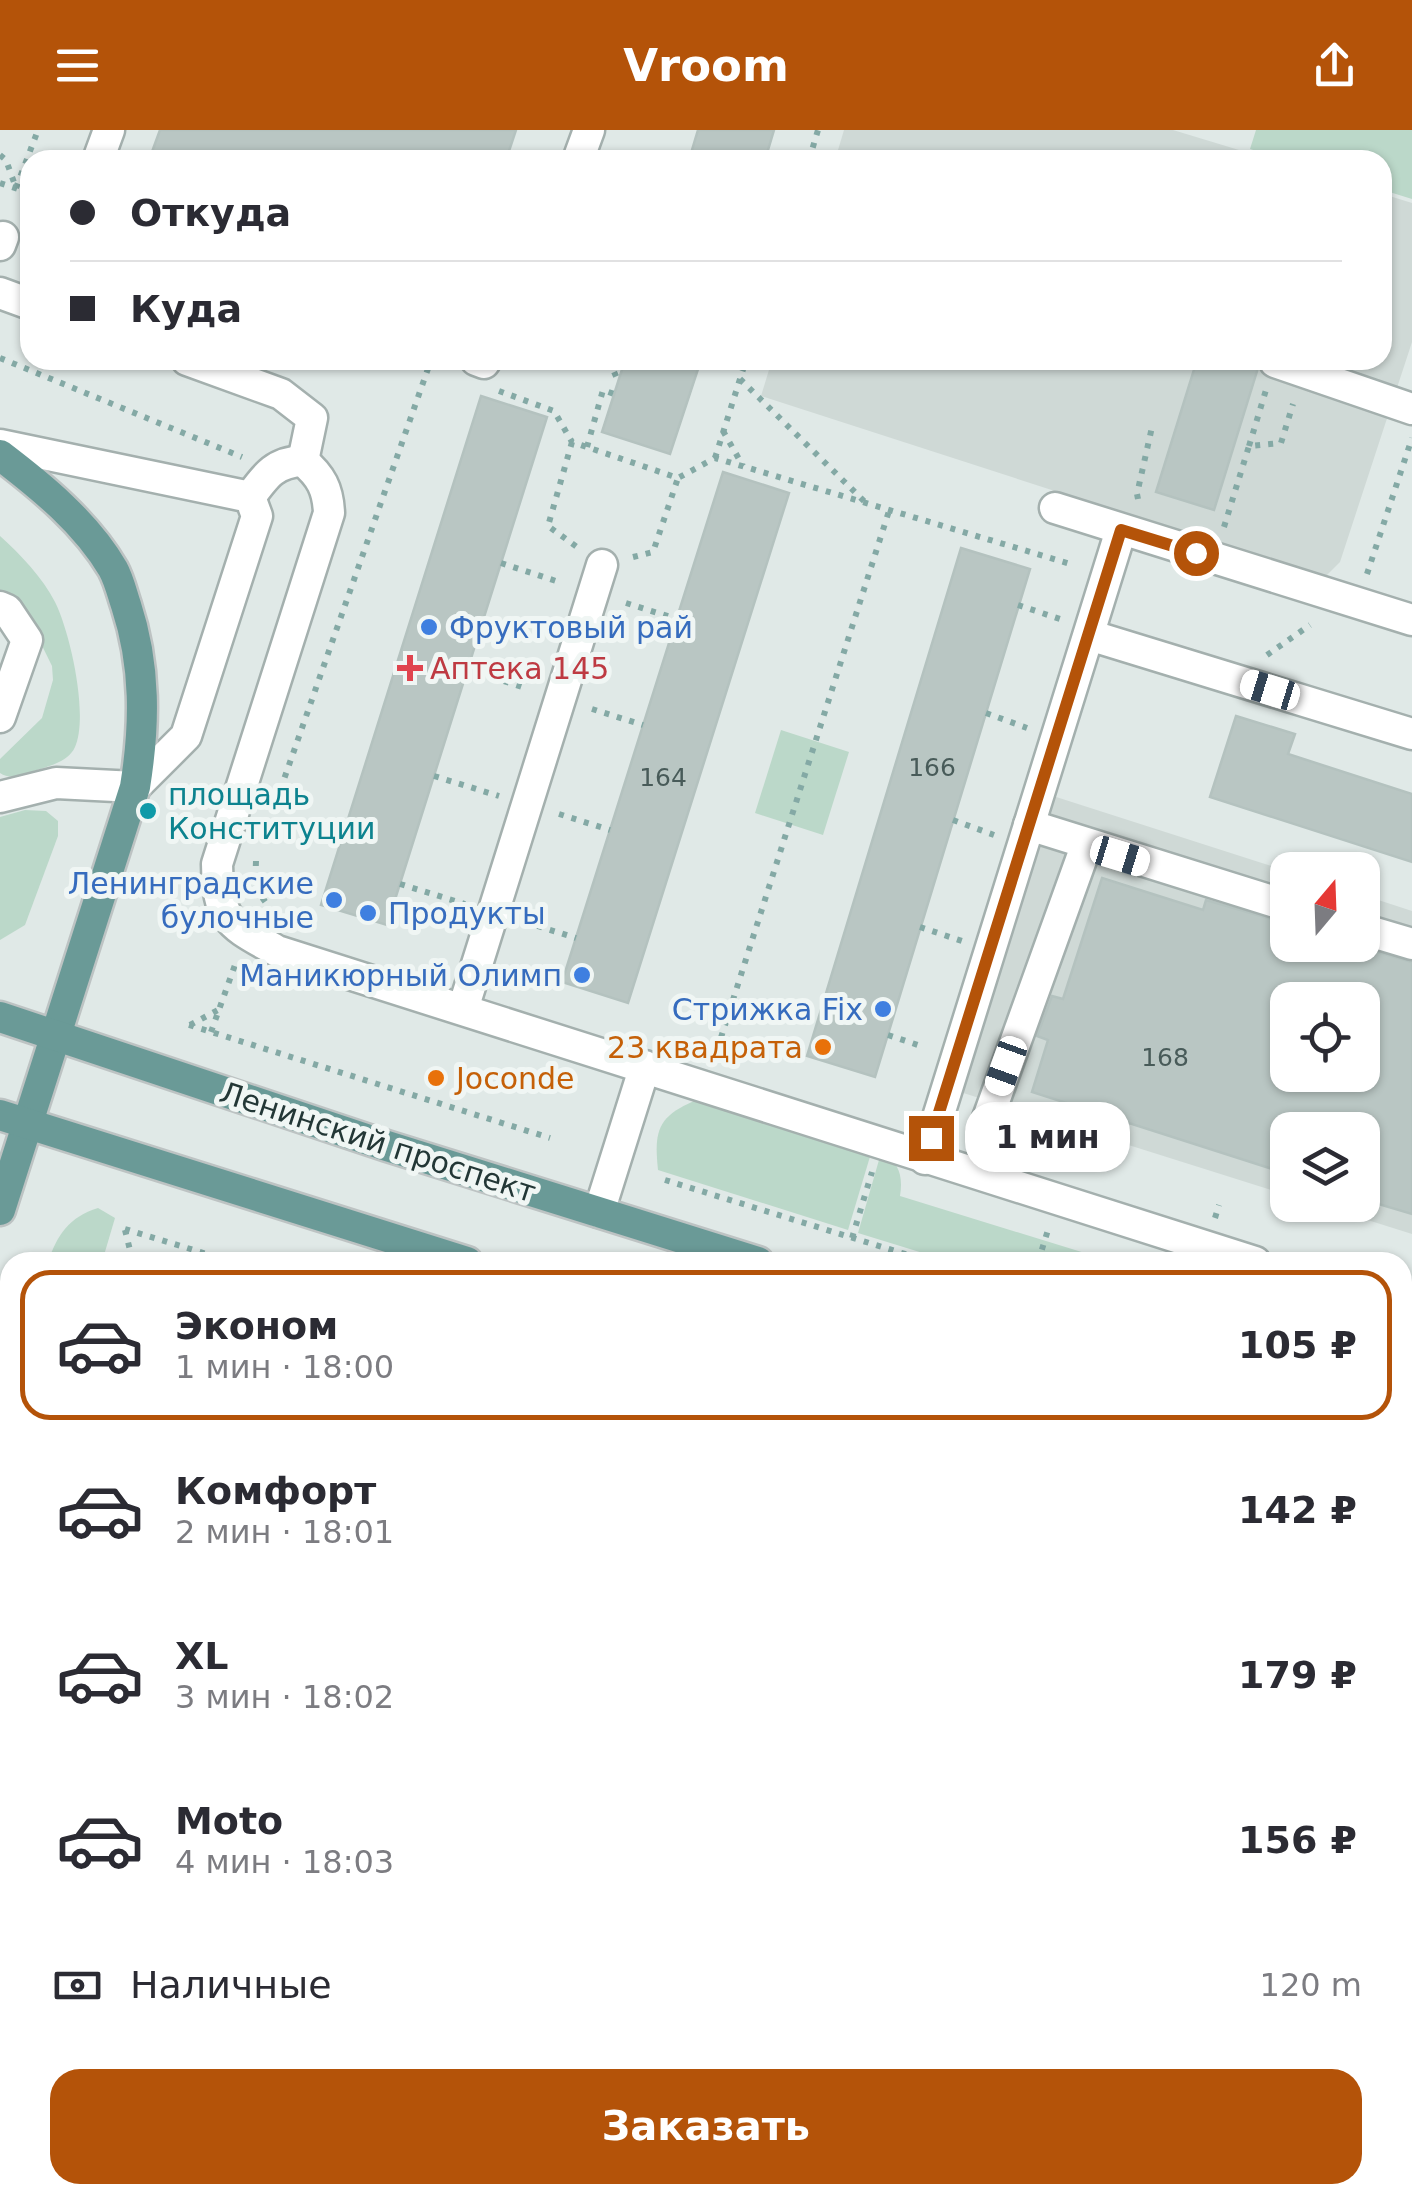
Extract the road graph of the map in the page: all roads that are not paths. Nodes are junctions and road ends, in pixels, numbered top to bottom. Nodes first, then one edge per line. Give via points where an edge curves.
1 (215, 370) edge
2 (1298, 370) edge
3 (1412, 409) edge
4 (0, 445) edge
5 (0, 455) edge
6 (303, 461) junction
7 (250, 497) junction
8 (1055, 508) dead end
9 (1121, 530) junction
10 (597, 579) road end
11 (0, 606) edge
12 (1412, 620) edge
13 (1089, 635) junction
14 (0, 717) edge
15 (1412, 734) edge
16 (135, 787) junction
17 (0, 797) edge
18 (1029, 825) junction
19 (1086, 846) junction
20 (1270, 901) edge
21 (1380, 934) edge
22 (1412, 944) edge
23 (462, 1009) junction
24 (0, 1017) edge
25 (56, 1036) junction
26 (645, 1066) junction
27 (14, 1120) edge
28 (984, 1132) dead end
29 (925, 1159) junction
30 (0, 1210) edge
31 (599, 1212) junction
32 (435, 1252) edge
33 (726, 1252) edge
34 (1222, 1252) edge

1 - 6 street via 281,394 312,418
2 - 3 street
4 - 7 street
5 - 16 main road via 80,524 114,571 144,682
6 - 7 street via 270,470
6 - 23 street via 319,474 329,513 217,864 218,899 235,926 277,951
7 - 16 street via 257,516 186,736
8 - 9 street
9 - 12 street
9 - 13 street
10 - 23 street
11 - 14 street via 28,640
13 - 15 street
13 - 18 street
16 - 17 street via 56,783
16 - 25 main road
18 - 19 street
18 - 29 street
19 - 20 street
19 - 28 street
21 - 22 street
23 - 26 street
24 - 25 main road, Ленинский проспект
25 - 27 main road
25 - 31 main road, Ленинский проспект
26 - 29 street
26 - 31 street
27 - 30 main road
27 - 32 main road
29 - 34 street
31 - 33 main road, Ленинский проспект

